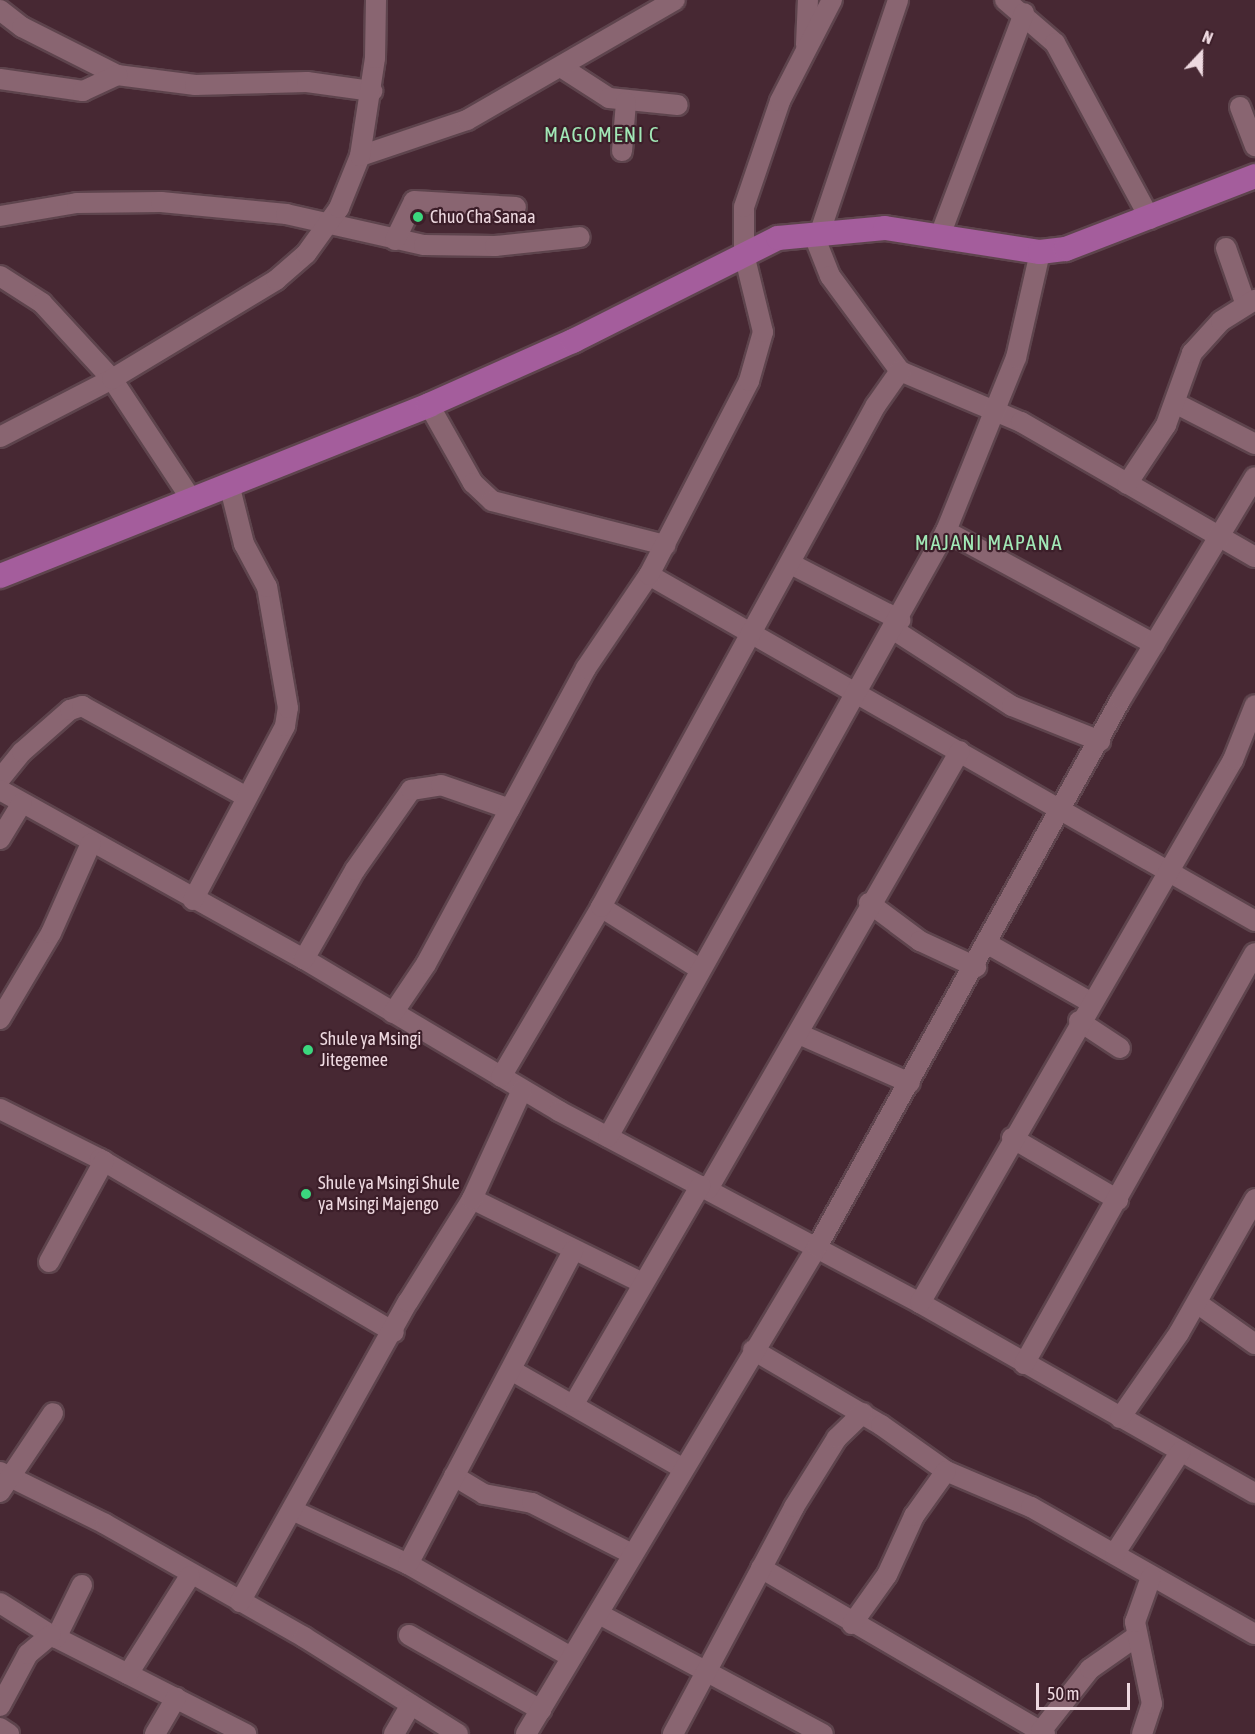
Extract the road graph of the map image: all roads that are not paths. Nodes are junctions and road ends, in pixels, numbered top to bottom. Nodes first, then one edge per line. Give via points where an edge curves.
1 (376, 0) edge
2 (675, 0) edge
3 (808, 0) edge
4 (832, 0) edge
5 (898, 0) edge
6 (1005, 0) edge
7 (0, 10) edge
8 (1024, 13) junction
9 (806, 49) junction
10 (561, 67) junction
11 (117, 75) junction
12 (0, 79) edge
13 (372, 91) junction
14 (627, 102) junction
15 (678, 105) dead end
16 (1240, 107) dead end
17 (1255, 146) edge
18 (622, 151) dead end
19 (360, 156) junction
20 (1255, 176) edge
21 (516, 207) dead end
22 (0, 216) edge
23 (1150, 219) junction
24 (329, 224) junction
25 (817, 232) junction
26 (941, 233) junction
27 (580, 237) dead end
28 (395, 240) junction
29 (1226, 248) dead end
30 (1040, 252) junction
31 (744, 254) junction
32 (0, 276) edge
33 (1251, 302) edge
34 (900, 371) junction
35 (112, 379) junction
36 (1175, 403) junction
37 (429, 405) junction
38 (996, 411) junction
39 (0, 437) edge
40 (1255, 444) edge
41 (1255, 477) edge
42 (229, 484) junction
43 (1126, 484) junction
44 (191, 500) junction
45 (946, 531) junction
46 (1221, 537) junction
47 (665, 545) junction
48 (1255, 557) edge
49 (791, 564) junction
50 (649, 575) junction
51 (0, 576) edge
52 (897, 625) junction
53 (752, 633) junction
54 (1154, 644) junction
55 (857, 693) junction
56 (1255, 705) edge
57 (1100, 741) junction
58 (960, 751) junction
59 (0, 779) edge
60 (0, 790) edge
61 (245, 796) junction
62 (21, 803) junction
63 (510, 809) junction
64 (1063, 812) junction
65 (0, 839) edge
66 (92, 843) junction
67 (1167, 869) junction
68 (193, 900) junction
69 (869, 903) junction
70 (601, 907) junction
71 (1255, 921) edge
72 (988, 944) junction
73 (1255, 953) edge
74 (304, 959) junction
75 (976, 967) junction
76 (700, 969) junction
77 (1090, 1002) junction
78 (393, 1013) junction
79 (1, 1014) edge
80 (1080, 1021) junction
81 (799, 1034) junction
82 (1119, 1048) dead end
83 (501, 1077) junction
84 (910, 1083) junction
85 (522, 1090) junction
86 (0, 1109) edge
87 (608, 1137) junction
88 (1012, 1137) junction
89 (104, 1161) junction
90 (704, 1188) junction
91 (472, 1199) junction
92 (1118, 1200) junction
93 (1254, 1204) edge
94 (817, 1247) junction
95 (573, 1251) junction
96 (49, 1262) dead end
97 (641, 1282) junction
98 (920, 1303) junction
99 (1197, 1303) junction
100 (394, 1332) junction
101 (1255, 1344) edge
102 (753, 1350) junction
103 (1024, 1364) junction
104 (511, 1370) junction
105 (575, 1402) junction
106 (53, 1413) dead end
107 (863, 1413) junction
108 (1120, 1418) junction
109 (1181, 1451) junction
110 (682, 1468) junction
111 (946, 1471) junction
112 (454, 1476) junction
113 (3, 1481) edge
114 (1255, 1493) edge
115 (292, 1510) junction
116 (1115, 1552) junction
117 (632, 1554) junction
118 (408, 1564) junction
119 (761, 1568) junction
120 (190, 1576) junction
121 (1151, 1577) junction
122 (82, 1585) dead end
123 (240, 1602) junction
124 (0, 1603) edge
125 (599, 1614) junction
126 (852, 1624) junction
127 (1255, 1634) edge
128 (409, 1635) dead end
129 (53, 1636) junction
130 (1137, 1636) junction
131 (569, 1656) junction
132 (704, 1668) junction
133 (128, 1674) junction
134 (176, 1698) junction
135 (411, 1705) junction
136 (0, 1706) edge
137 (541, 1710) junction
138 (0, 1728) edge
139 (1043, 1733) edge
140 (9, 1734) edge
141 (155, 1734) edge
142 (246, 1734) edge
143 (394, 1734) edge
144 (458, 1734) edge
145 (526, 1734) edge
146 (673, 1734) edge
147 (823, 1734) edge
148 (1142, 1734) edge

1 - 13 street
2 - 10 street
3 - 9 street
4 - 9 street
5 - 25 street
6 - 8 street
7 - 11 street via 22,27
8 - 23 street via 1055,43
8 - 26 street
9 - 31 street via 750,184
10 - 14 street via 599,94
10 - 19 street via 467,120 411,143
11 - 12 street via 83,91
11 - 13 street via 195,85 307,82
13 - 19 street
14 - 15 street
14 - 18 street
16 - 17 street
19 - 24 street
20 - 23 main road
21 - 28 street via 414,201
22 - 24 street via 112,201 219,206
23 - 30 main road via 1087,243
24 - 28 street
24 - 35 street via 306,254 276,280
25 - 26 main road
25 - 31 main road via 778,238
25 - 34 street via 830,276
26 - 30 main road
27 - 28 street via 468,247
29 - 33 street
30 - 38 street via 1025,328
31 - 37 main road via 573,341
31 - 47 street via 763,332 759,358
32 - 35 street via 42,303
33 - 36 street via 1209,332 1192,352 1179,378
34 - 38 street
34 - 49 street via 876,405
35 - 39 street
35 - 44 street
36 - 40 street
36 - 43 street
37 - 42 main road
37 - 47 street via 473,483 492,501
38 - 43 street
38 - 45 street
41 - 46 street
42 - 44 main road
42 - 61 street via 244,544 267,587 287,687 285,726
43 - 46 street
44 - 51 main road
45 - 52 street
45 - 54 street
46 - 48 street
46 - 54 street
47 - 50 street
49 - 52 street
49 - 53 street
50 - 53 street
50 - 63 street via 586,668
52 - 55 street
52 - 57 street via 1012,706
53 - 55 street
53 - 70 street
54 - 57 street
55 - 58 street
55 - 76 street
56 - 67 street via 1233,760
57 - 64 street
58 - 64 street
58 - 69 street
59 - 61 street via 22,752 70,710 82,706
60 - 62 street
61 - 68 street
62 - 65 street
62 - 66 street
63 - 74 street via 441,785 411,790 355,870
63 - 78 street
64 - 67 street
64 - 72 street
66 - 68 street
66 - 79 street via 51,933
67 - 71 street
67 - 77 street
68 - 74 street
69 - 75 street via 920,941
69 - 81 street
70 - 76 street
70 - 83 street
72 - 75 street
72 - 77 street
73 - 92 street
74 - 78 street
75 - 84 street
76 - 87 street
77 - 80 street
78 - 83 street
80 - 82 street
80 - 88 street
81 - 84 street
81 - 90 street
83 - 85 street
84 - 94 street
85 - 87 street
85 - 91 street
86 - 89 street
87 - 90 street
88 - 92 street
88 - 98 street
89 - 96 street
89 - 100 street
90 - 94 street
90 - 97 street
91 - 95 street
91 - 100 street
92 - 103 street
93 - 99 street
94 - 98 street
94 - 102 street
95 - 97 street
95 - 104 street
97 - 105 street
98 - 103 street
99 - 101 street
99 - 108 street
100 - 115 street
102 - 107 street
102 - 110 street
103 - 108 street
104 - 105 street
104 - 112 street
105 - 110 street
106 - 113 street
107 - 111 street
107 - 119 street via 837,1438
108 - 109 street
109 - 114 street
109 - 116 street
110 - 117 street
111 - 116 street via 1031,1507
111 - 126 street via 914,1516 887,1575
112 - 117 street via 484,1494 532,1503
112 - 118 street
113 - 120 street via 105,1524
115 - 118 street
115 - 123 street
116 - 121 street
117 - 125 street
118 - 131 street
119 - 126 street
119 - 132 street
120 - 123 street
120 - 133 street
121 - 127 street
121 - 130 street via 1137,1613
122 - 129 street
123 - 135 street
124 - 129 street
125 - 131 street
125 - 132 street
126 - 139 street
128 - 137 street
129 - 133 street
129 - 136 street via 28,1654
130 - 139 street via 1090,1669
130 - 148 street via 1152,1704
131 - 137 street
132 - 146 street
132 - 147 street
133 - 134 street
134 - 141 street
134 - 142 street
135 - 143 street
135 - 144 street
137 - 145 street
138 - 140 street

